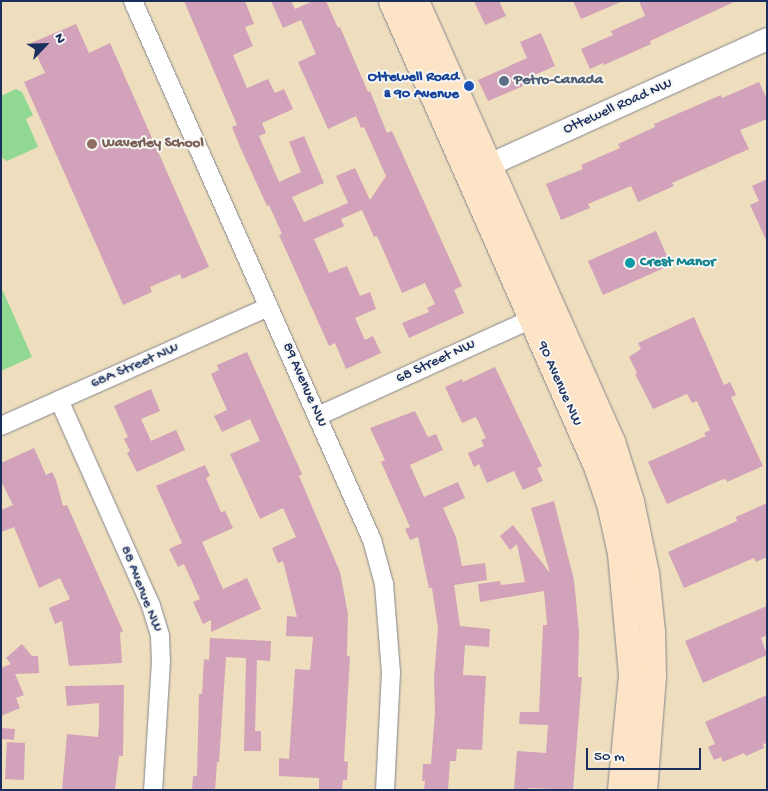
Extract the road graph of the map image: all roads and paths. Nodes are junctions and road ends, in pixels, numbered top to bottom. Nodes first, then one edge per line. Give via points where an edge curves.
1 (133, 1) edge
2 (391, 1) edge
3 (416, 1) edge
4 (767, 39) edge
5 (479, 170) junction
6 (268, 307) junction
7 (554, 309) junction
8 (530, 319) junction
9 (59, 400) junction
10 (318, 416) junction
11 (1, 426) edge
12 (153, 790) edge
13 (385, 790) edge
14 (620, 790) edge
15 (644, 790) edge

1 - 6 street, 89 Avenue NW
2 - 5 main road, 90 Avenue NW
3 - 5 main road, 90 Avenue NW
4 - 5 street, Ottewell Road NW
5 - 7 main road, 90 Avenue NW
5 - 8 main road, 90 Avenue NW
6 - 9 street, 68A Street NW
6 - 10 street, 89 Avenue NW
7 - 8 street, 68 Street NW
7 - 15 main road, 90 Avenue NW via 618,457 640,537 650,604 653,667
8 - 10 street, 68 Street NW
8 - 14 main road, 90 Avenue NW via 596,466 609,503 620,553 632,674
9 - 11 street, 68A Street NW
9 - 12 street, 88 Avenue NW via 151,606 160,636
10 - 13 street, 89 Avenue NW via 372,540 384,584 391,672

